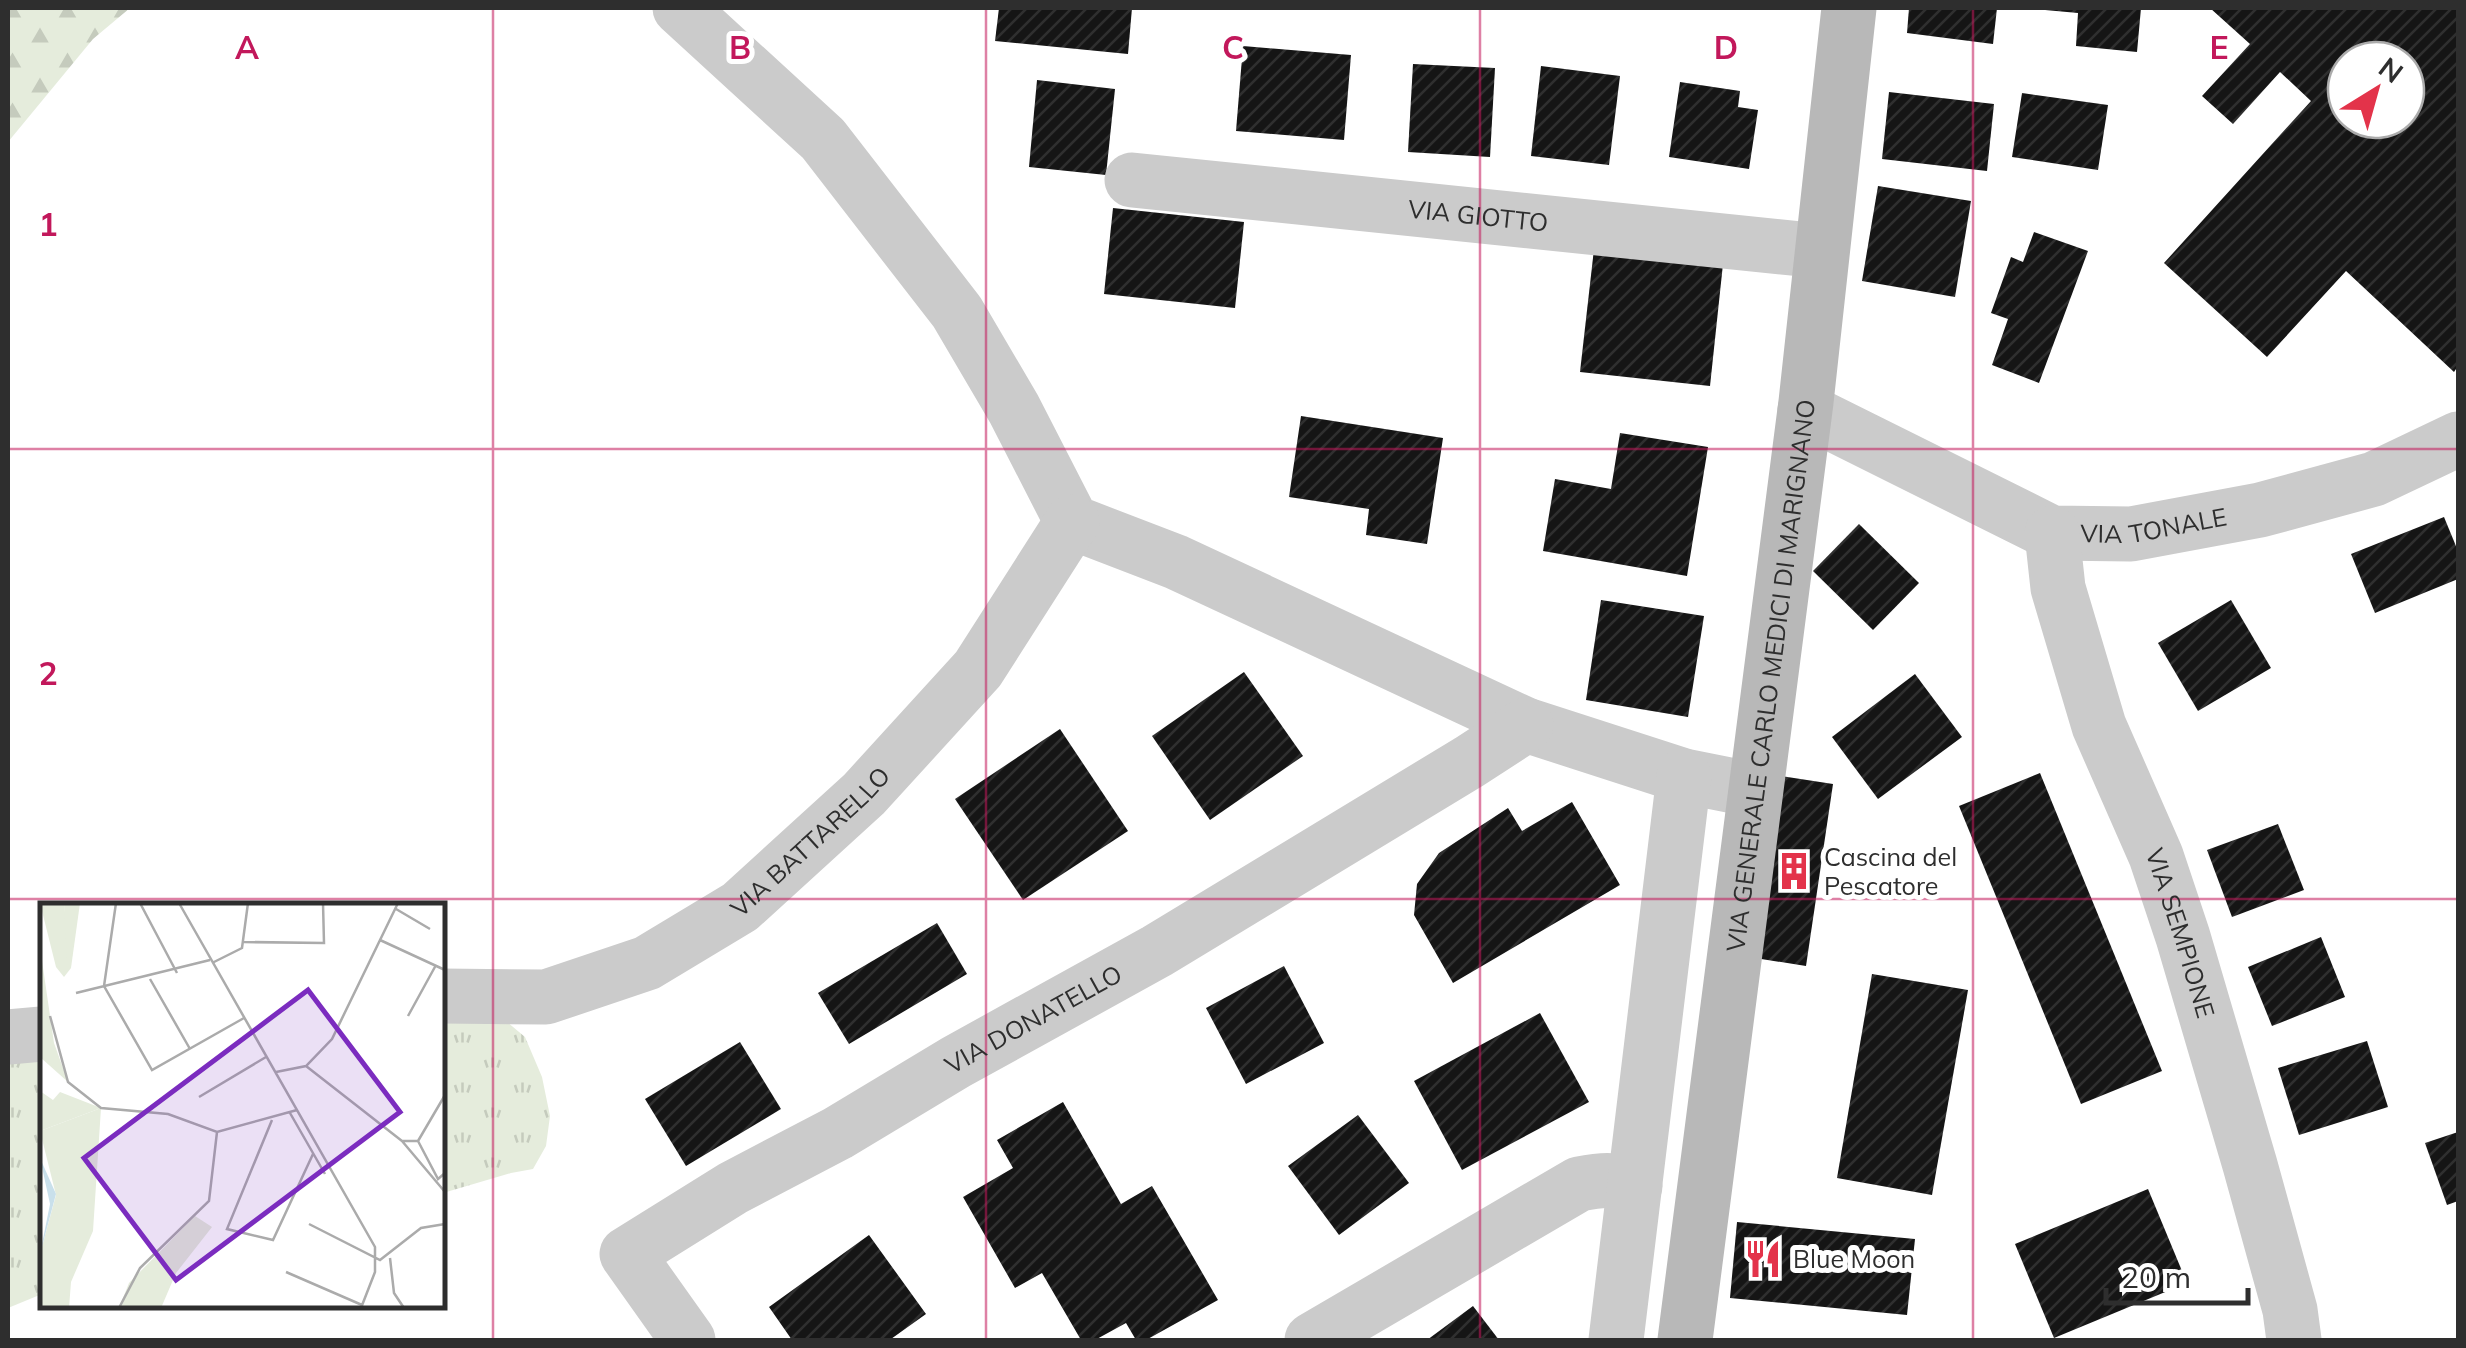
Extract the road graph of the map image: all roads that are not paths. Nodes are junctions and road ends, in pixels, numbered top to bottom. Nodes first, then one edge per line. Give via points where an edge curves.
1 (680, 8) edge
2 (1848, 8) edge
3 (1132, 180) dead end
4 (1821, 251) junction
5 (1804, 410) junction
6 (2458, 439) edge
7 (1072, 522) junction
8 (2052, 533) junction
9 (1526, 725) junction
10 (1684, 776) junction
11 (1754, 790) junction
12 (445, 996) edge
13 (40, 1034) edge
14 (8, 1037) edge
15 (1632, 1206) junction
16 (1696, 1247) junction
17 (688, 1340) edge
18 (1312, 1340) edge
19 (1616, 1340) edge
20 (1685, 1340) edge
21 (2294, 1340) edge

1 - 7 street via 823,138 957,312
2 - 4 street, VIA GENERALE CARLO MEDICI DI MARIGNANO
3 - 4 street, VIA GIOTTO
4 - 5 street, VIA GENERALE CARLO MEDICI DI MARIGNANO
5 - 8 street, VIA TONALE
5 - 11 street, VIA GENERALE CARLO MEDICI DI MARIGNANO
6 - 8 street, VIA TONALE via 2374,479 2260,510 2130,534
7 - 9 street via 1176,562
7 - 12 street, VIA BATTARELLO via 978,669 864,794 740,908 646,962 546,997
8 - 21 street, VIA SEMPIONE via 2058,588 2099,726 2183,936
9 - 10 street
9 - 17 street, VIA DONATELLO via 1157,951 627,1254
10 - 11 street
10 - 15 street
11 - 16 street, VIA GENERALE CARLO MEDICI DI MARIGNANO
13 - 14 street
15 - 16 street via 1660,1238
15 - 18 street via 1619,1180 1579,1184
15 - 19 street
16 - 20 street, VIA GENERALE CARLO MEDICI DI MARIGNANO

